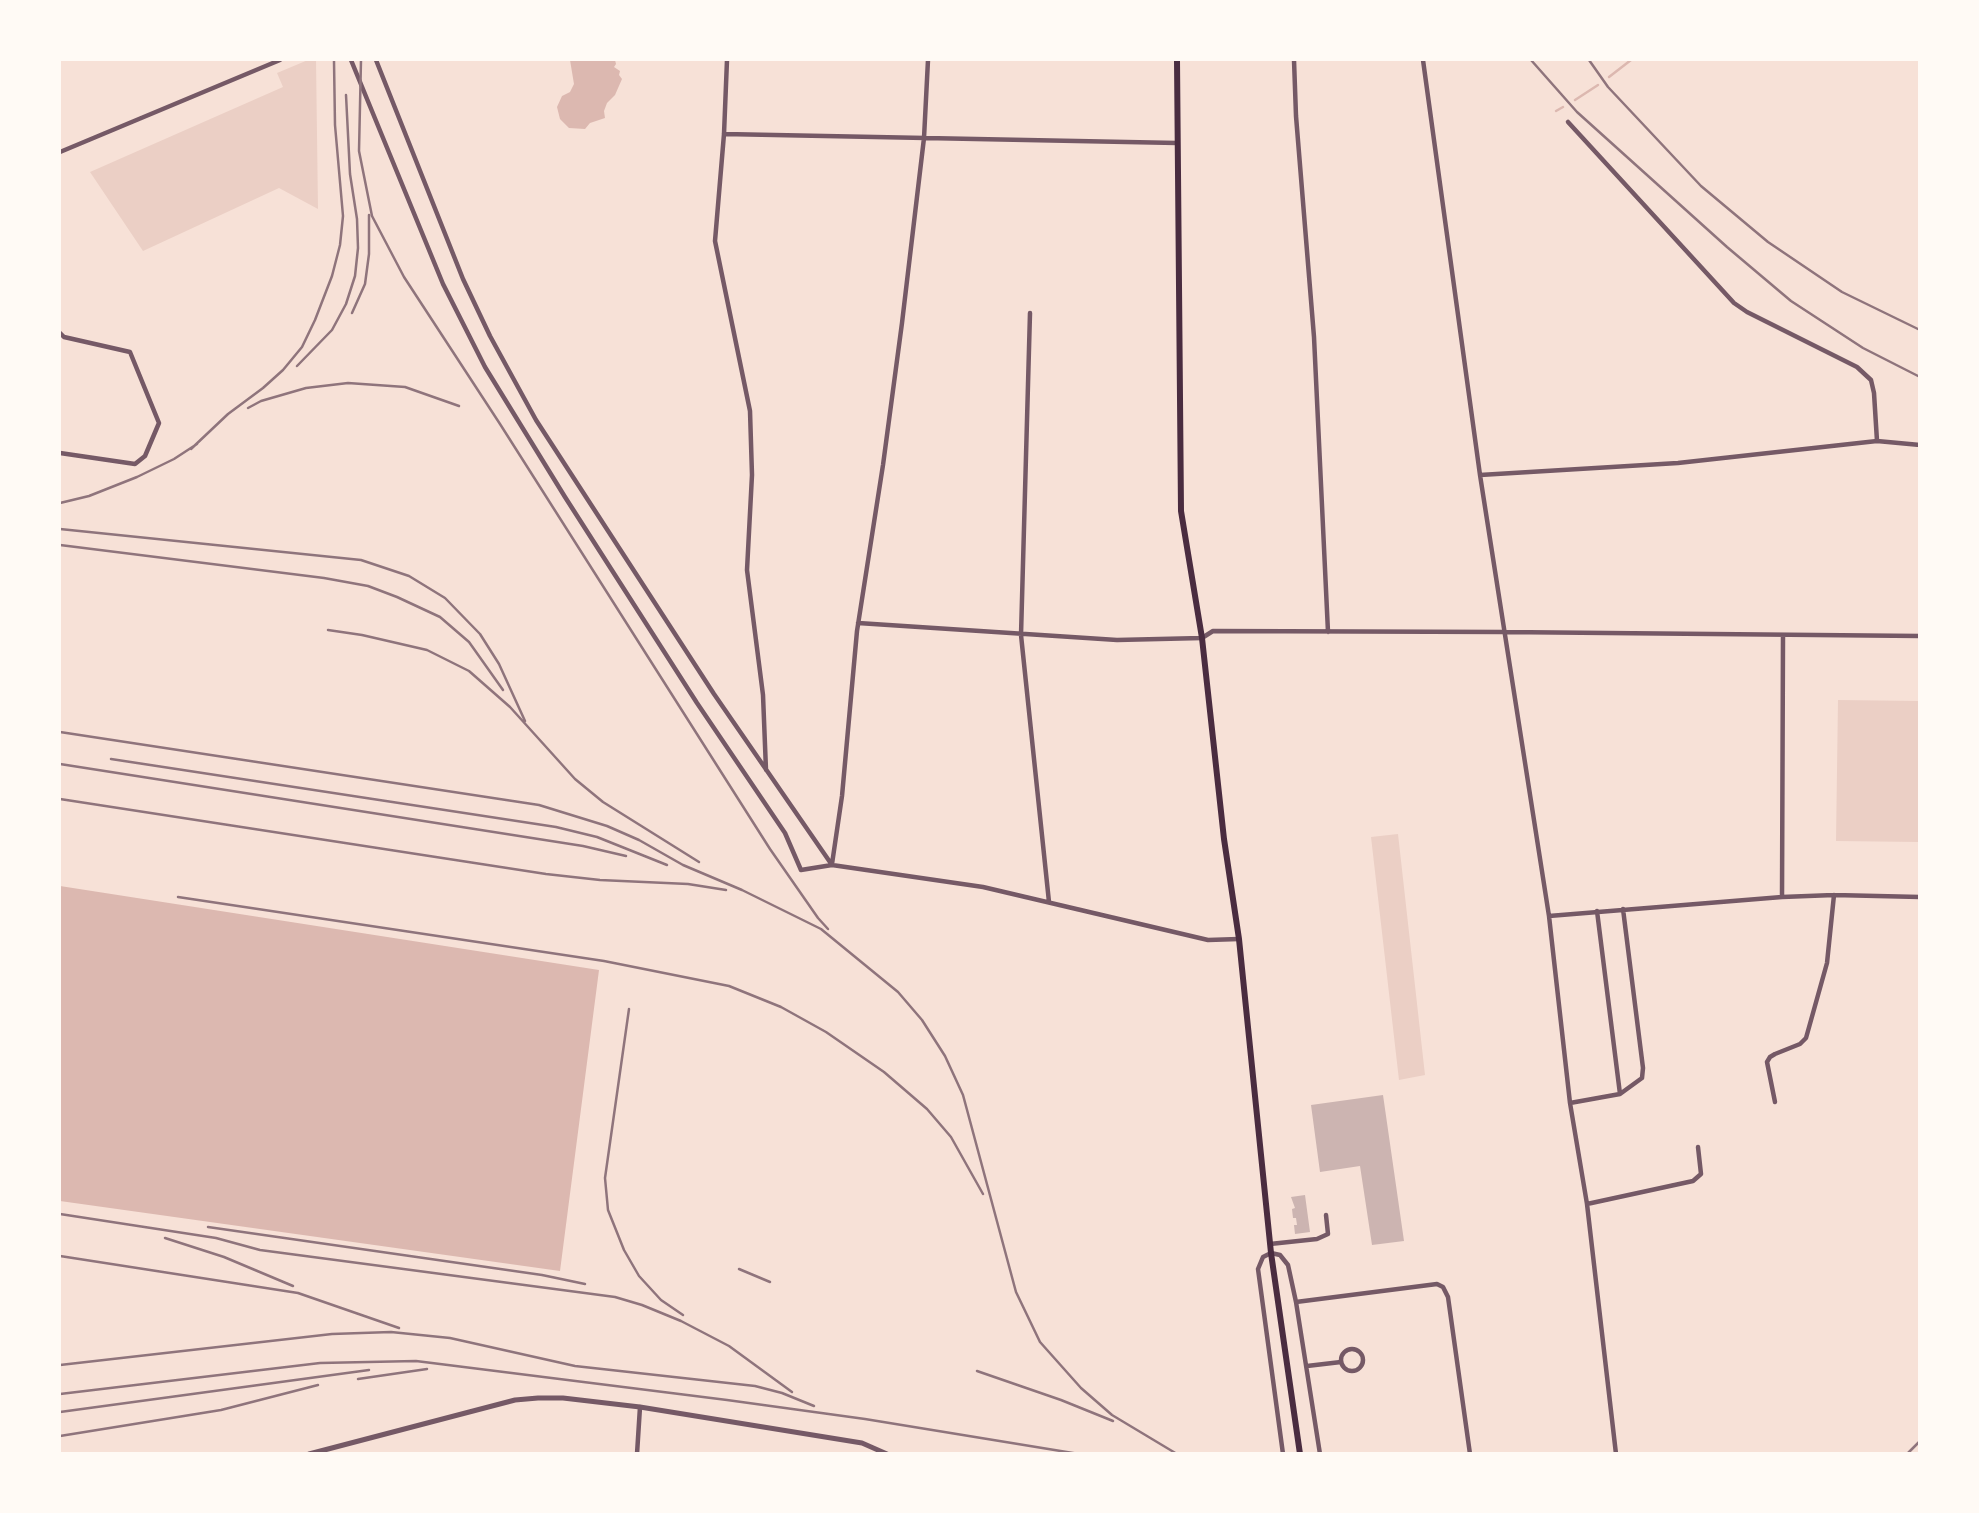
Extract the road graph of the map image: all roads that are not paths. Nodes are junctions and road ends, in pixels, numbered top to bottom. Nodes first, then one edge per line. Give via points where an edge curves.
1 (280, 60) edge
2 (351, 60) edge
3 (376, 60) edge
4 (727, 60) edge
5 (928, 60) edge
6 (1177, 60) edge
7 (1294, 60) edge
8 (1423, 60) edge
9 (1569, 121) dead end
10 (724, 134) junction
11 (924, 138) junction
12 (1177, 144) junction
13 (60, 152) edge
14 (1030, 313) dead end
15 (60, 333) edge
16 (1877, 441) junction
17 (1920, 444) edge
18 (60, 453) edge
19 (1480, 475) junction
20 (858, 623) junction
21 (1328, 632) junction
22 (1503, 632) junction
23 (1021, 635) junction
24 (1783, 635) junction
25 (1920, 636) edge
26 (1202, 638) junction
27 (766, 771) junction
28 (832, 864) junction
29 (1833, 895) junction
30 (1782, 897) junction
31 (1920, 897) edge
32 (1049, 902) junction
33 (1622, 909) junction
34 (1597, 911) junction
35 (1549, 916) junction
36 (1239, 939) junction
37 (1620, 1094) junction
38 (1775, 1102) dead end
39 (1570, 1103) junction
40 (1698, 1147) dead end
41 (1587, 1204) junction
42 (1326, 1214) dead end
43 (1270, 1244) junction
44 (1271, 1253) junction
45 (1296, 1302) junction
46 (1341, 1362) junction
47 (1307, 1366) junction
48 (640, 1407) junction
49 (309, 1454) edge
50 (637, 1454) edge
51 (887, 1454) edge
52 (1283, 1454) edge
53 (1300, 1454) edge
54 (1320, 1454) edge
55 (1470, 1454) edge
56 (1616, 1454) edge

1 - 13 street
2 - 28 street via 443,284 485,367 689,692 785,833 801,870
3 - 27 street via 463,279 536,420
4 - 10 street
5 - 11 street
6 - 12 main road
7 - 21 street via 1314,337
8 - 19 street
9 - 16 street via 1734,303 1857,368 1871,380
10 - 11 street
10 - 27 street via 715,240 750,411 747,570 763,695
11 - 12 street
11 - 20 street
12 - 26 main road via 1181,511
14 - 23 street
15 - 18 street via 131,352 159,423 145,456 135,464
16 - 17 street
16 - 19 street via 1678,463
19 - 22 street
20 - 23 street
20 - 28 street
21 - 22 street
21 - 26 street via 1213,631
22 - 24 street
22 - 35 street
23 - 26 street
23 - 32 street
24 - 25 street
24 - 30 street
26 - 36 main road
27 - 28 street
28 - 32 street
29 - 30 street
29 - 31 street
29 - 38 street via 1827,963 1806,1038 1767,1062
30 - 33 street
32 - 36 street via 1208,940
33 - 34 street
33 - 37 street via 1643,1068 1642,1078
34 - 35 street
34 - 37 street
35 - 39 street
36 - 43 main road
37 - 39 street
39 - 41 street
40 - 41 street via 1701,1174 1693,1181
41 - 56 street
42 - 43 street via 1328,1234
43 - 44 main road
44 - 45 street via 1287,1261
44 - 52 street via 1260,1260 1258,1269
44 - 53 main road
45 - 47 street
45 - 55 street via 1437,1284 1443,1287
46 - 46 street via 1355,1371 1364,1360 1352,1349 1343,1354
46 - 47 street
47 - 54 street
48 - 49 street via 563,1398 515,1400
48 - 50 street
48 - 51 street via 862,1443

